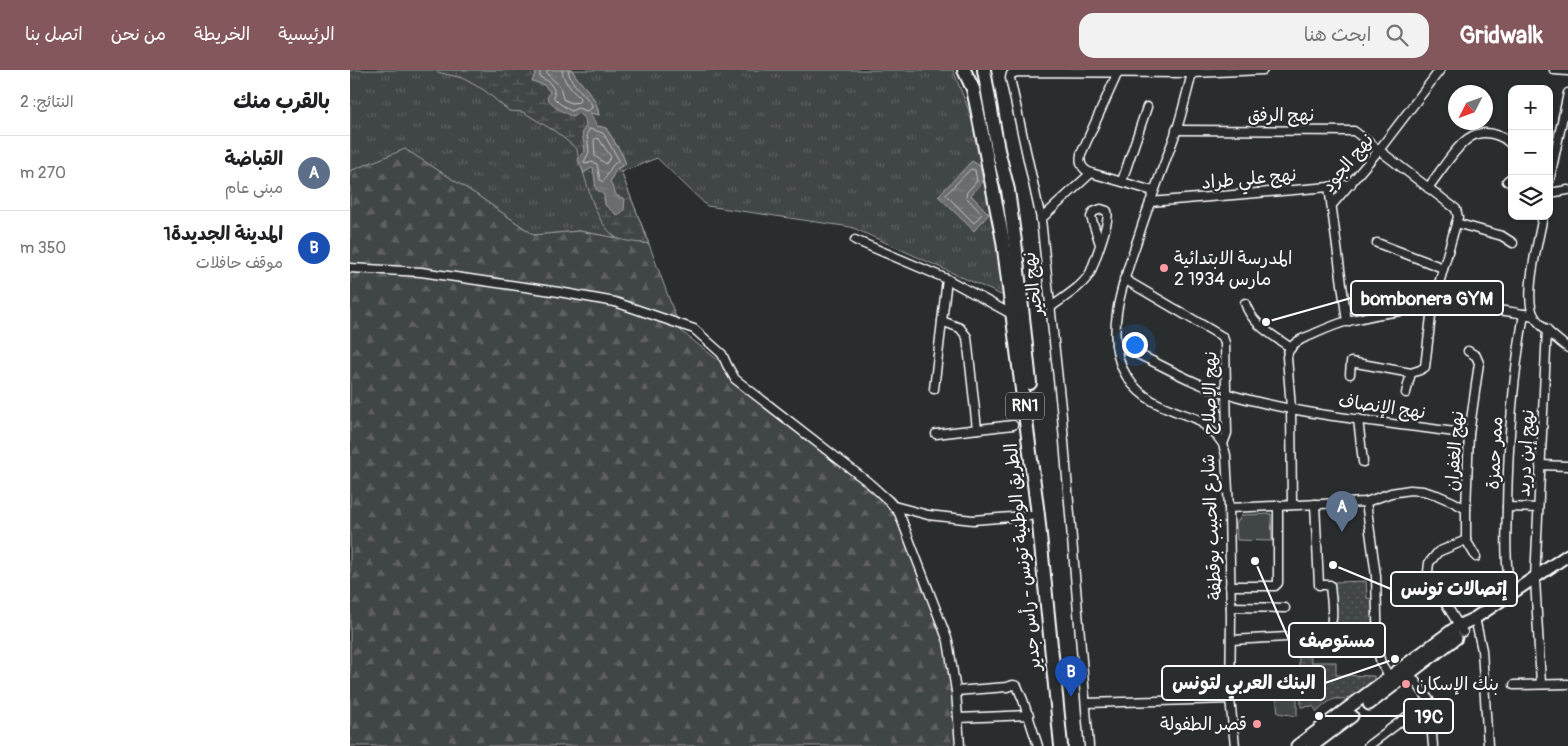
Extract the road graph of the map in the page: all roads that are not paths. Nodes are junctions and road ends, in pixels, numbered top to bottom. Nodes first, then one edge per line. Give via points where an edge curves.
1 (964, 70) edge
2 (984, 70) edge
3 (1263, 70) edge
4 (1440, 70) edge
5 (1554, 70) edge
6 (1568, 71) edge
7 (1118, 72) junction
8 (1192, 73) junction
9 (1568, 93) edge
10 (1146, 107) dead end
11 (1176, 130) junction
12 (1568, 135) edge
13 (1558, 137) junction
14 (1508, 142) edge
15 (1379, 150) junction
16 (1091, 173) junction
17 (1550, 175) edge
18 (1122, 181) junction
19 (1351, 184) junction
20 (1329, 187) junction
21 (1428, 188) junction
22 (1568, 190) edge
23 (1153, 191) junction
24 (1553, 192) edge
25 (1150, 202) junction
26 (1332, 205) junction
27 (1041, 219) junction
28 (1542, 220) edge
29 (1456, 223) junction
30 (855, 240) dead end
31 (1377, 243) dead end
32 (1513, 243) dead end
33 (1100, 244) dead end
34 (350, 268) edge
35 (1443, 268) junction
36 (946, 279) junction
37 (1124, 280) junction
38 (1245, 303) dead end
39 (1051, 307) junction
40 (1432, 308) junction
41 (1524, 314) junction
42 (1012, 315) junction
43 (1534, 316) junction
44 (942, 321) junction
45 (1347, 322) junction
46 (1547, 329) junction
47 (1568, 337) edge
48 (1558, 340) junction
49 (1116, 345) junction
50 (1290, 348) junction
51 (1568, 348) edge
52 (1468, 351) dead end
53 (1410, 373) junction
54 (1350, 374) dead end
55 (934, 389) dead end
56 (1406, 393) dead end
57 (1226, 394) junction
58 (1291, 408) junction
59 (1358, 419) junction
60 (1013, 425) dead end
61 (978, 429) junction
62 (936, 434) dead end
63 (1470, 434) junction
64 (1223, 444) junction
65 (1363, 462) dead end
66 (1540, 465) junction
67 (1568, 466) edge
68 (1366, 502) junction
69 (1292, 504) junction
70 (1316, 504) junction
71 (1278, 505) junction
72 (894, 506) junction
73 (1507, 507) junction
74 (1229, 508) junction
75 (1538, 508) junction
76 (1466, 509) junction
77 (1038, 515) junction
78 (1466, 540) junction
79 (1568, 555) edge
80 (1476, 557) dead end
81 (1535, 579) junction
82 (1230, 586) junction
83 (1511, 594) junction
84 (1231, 607) junction
85 (1285, 608) dead end
86 (1473, 619) junction
87 (1461, 629) junction
88 (1231, 640) junction
89 (1410, 674) junction
90 (1392, 682) junction
91 (1541, 684) junction
92 (1568, 684) edge
93 (1514, 685) dead end
94 (956, 691) junction
95 (1230, 699) junction
96 (1429, 700) junction
97 (1086, 703) junction
98 (1029, 715) junction
99 (958, 718) junction
100 (960, 746) edge
101 (1038, 746) edge
102 (1061, 746) edge
103 (1069, 746) edge
104 (1090, 746) edge
105 (1235, 746) edge
106 (1297, 746) edge
107 (1312, 746) edge
108 (1368, 746) edge
109 (1433, 746) edge
110 (1488, 746) edge

1 - 42 main road, الطريق الوطنية تونس - رأس جدير / RN1 via 973,89 993,181
2 - 103 main road, الطريق الوطنية تونس - رأس جدير / RN1 via 1015,242
3 - 8 street, نهج الخير
4 - 15 street, نهج الجود
5 - 6 street
7 - 8 street, نهج الخير
7 - 16 street via 1081,154 1081,166
7 - 27 street, نهج الخير via 1011,74
8 - 11 street, شارع الحبيب بوقطفة
9 - 13 street
10 - 18 street
11 - 15 street, نهج الرفق via 1351,130
11 - 23 street, شارع الحبيب بوقطفة
12 - 13 street
13 - 17 street
14 - 21 street via 1492,134 1476,134 1469,138
15 - 19 street, نهج الجود
15 - 21 street, نهج الرفق
16 - 18 street
16 - 27 street
18 - 23 street
19 - 20 street, نهج علي طراد
19 - 26 street, نهج الجود
20 - 25 street, نهج علي طراد
20 - 26 street
21 - 29 street, نهج الرفق via 1456,209
22 - 24 street
23 - 25 street, شارع الحبيب بوقطفة
25 - 37 street, شارع الحبيب بوقطفة
26 - 45 street, نهج الجود
27 - 39 street, نهج الخير
28 - 43 street via 1530,289
29 - 32 street via 1502,236
29 - 35 street
30 - 36 street
31 - 35 street
33 - 39 street via 1088,277
34 - 72 street via 421,272 559,292 615,302 694,329 722,354 735,379 868,482
35 - 40 street
36 - 42 street
36 - 44 street
37 - 49 street, شارع الحبيب بوقطفة via 1117,316
37 - 57 street, نهج الإصلاح via 1223,337
38 - 50 street via 1254,321
39 - 97 street, نهج الخير
40 - 41 street
40 - 45 street
40 - 53 street via 1425,365
41 - 43 street
41 - 73 street, ممر حمزة via 1511,429
42 - 77 main road, الطريق الوطنية تونس - رأس جدير / RN1
43 - 46 street
44 - 55 street
44 - 61 street via 960,328 967,337
45 - 50 street via 1302,339
46 - 48 street
46 - 66 street, نهج إبن دريد
47 - 48 street
48 - 51 street
49 - 57 street, نهج الإنصاف
49 - 64 street, شارع الحبيب بوقطفة via 1122,368 1143,396 1197,419
50 - 58 street via 1287,362
52 - 63 street, نهج الغفران via 1476,356 1479,363
53 - 54 street via 1351,362
53 - 56 street
57 - 58 street, نهج الإنصاف
57 - 64 street, نهج الإصلاح via 1227,433
58 - 59 street, نهج الإنصاف
58 - 69 street
59 - 63 street, نهج الإنصاف
59 - 65 street
60 - 61 street
61 - 62 street
63 - 76 street, نهج الغفران
64 - 74 street, شارع الحبيب بوقطفة
66 - 67 street
66 - 75 street, نهج إبن دريد
68 - 70 street
68 - 76 street via 1391,493 1416,490
68 - 90 street via 1376,576 1378,652
69 - 70 street
69 - 71 street
70 - 88 street via 1319,585 1330,585 1329,631 1323,635
71 - 74 street
71 - 82 street via 1278,583 1275,586
72 - 77 street via 928,515 973,520
72 - 94 street via 902,518 948,641
73 - 75 street
73 - 83 street, ممر حمزة
74 - 82 street, شارع الحبيب بوقطفة
75 - 81 street, نهج إبن دريد
76 - 78 street, نهج الغفران
77 - 102 main road, الطريق الوطنية تونس - رأس جدير / RN1
78 - 80 street
78 - 87 street via 1438,552 1428,567 1429,576
79 - 81 main road
81 - 83 main road
81 - 91 street, نهج إبن دريد
82 - 84 street, شارع الحبيب بوقطفة
83 - 86 main road
84 - 85 street
84 - 88 street, شارع الحبيب بوقطفة
86 - 87 main road
86 - 110 street via 1482,650
87 - 89 main road
87 - 90 main road
88 - 95 street, شارع الحبيب بوقطفة
89 - 90 main road
89 - 96 street
90 - 106 main road
90 - 107 main road
91 - 92 street
91 - 93 street
94 - 98 street via 1015,685
94 - 99 street
95 - 97 street
95 - 105 street, شارع الحبيب بوقطفة
96 - 108 street
96 - 109 street
97 - 104 street, نهج الخير
98 - 99 street
98 - 101 street
99 - 100 street

